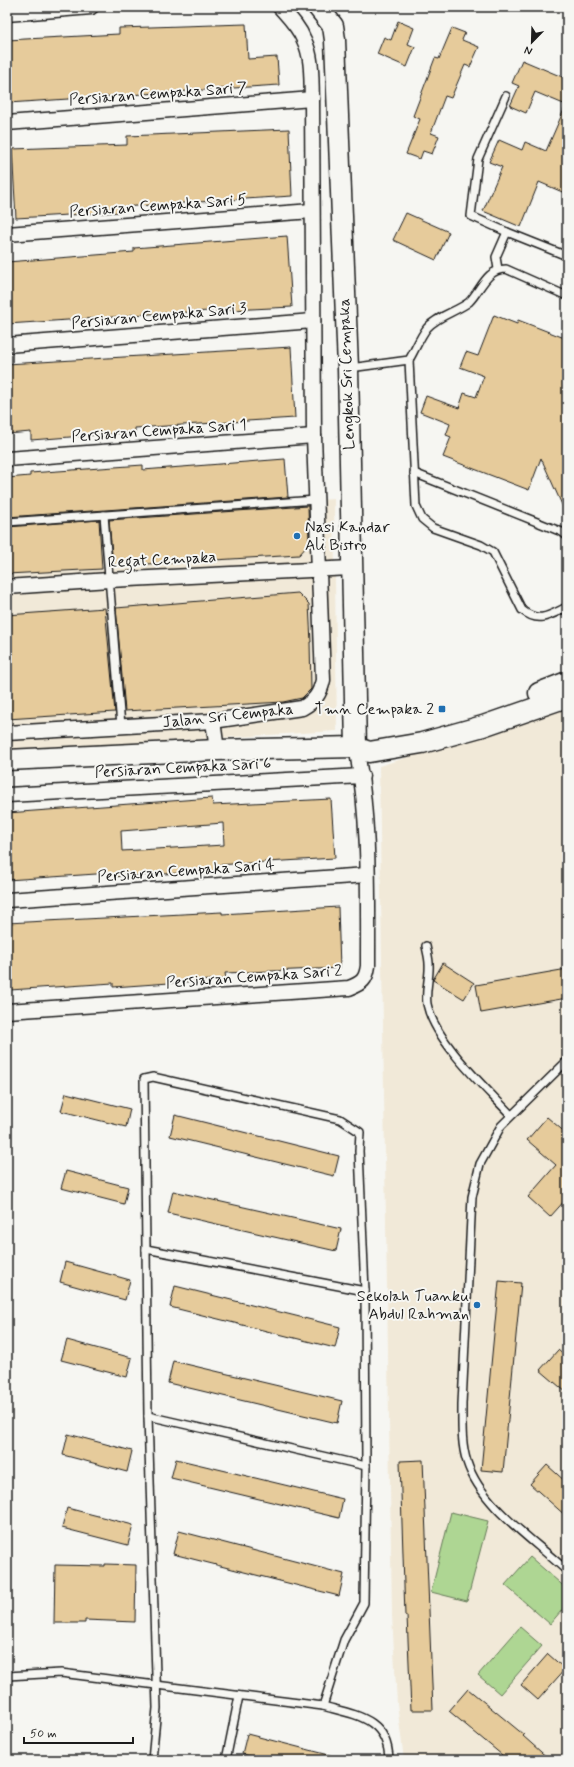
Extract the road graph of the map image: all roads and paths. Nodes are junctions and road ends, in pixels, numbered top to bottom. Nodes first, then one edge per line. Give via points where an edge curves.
1 (91, 7) edge
2 (280, 7) edge
3 (318, 7) edge
4 (7, 14) edge
5 (506, 96) dead end
6 (312, 99) junction
7 (7, 123) edge
8 (312, 212) junction
9 (507, 232) junction
10 (7, 234) edge
11 (567, 256) edge
12 (498, 269) junction
13 (567, 296) edge
14 (313, 321) junction
15 (7, 345) edge
16 (409, 360) junction
17 (348, 368) junction
18 (314, 436) junction
19 (7, 459) edge
20 (414, 473) junction
21 (316, 500) junction
22 (104, 515) junction
23 (7, 522) edge
24 (567, 536) edge
25 (351, 568) junction
26 (318, 569) junction
27 (109, 580) junction
28 (7, 587) edge
29 (567, 607) edge
30 (567, 682) edge
31 (567, 697) edge
32 (213, 721) junction
33 (121, 726) junction
34 (7, 733) edge
35 (356, 747) junction
36 (216, 750) junction
37 (7, 760) edge
38 (362, 776) junction
39 (7, 795) edge
40 (367, 875) junction
41 (7, 900) edge
42 (426, 946) dead end
43 (7, 1011) edge
44 (567, 1061) edge
45 (511, 1115) junction
46 (146, 1249) junction
47 (365, 1291) junction
48 (148, 1416) junction
49 (366, 1466) junction
50 (567, 1571) edge
51 (7, 1676) edge
52 (156, 1685) junction
53 (239, 1696) junction
54 (323, 1706) junction
55 (152, 1760) edge
56 (226, 1760) edge
57 (389, 1760) edge

1 - 4 street
2 - 6 street, Jalan Sri Cempaka via 305,40
3 - 17 street, Lengkok Sri Cempaka via 333,26 335,40
5 - 9 lane via 478,159 471,216
6 - 7 street, Persiaran Cempaka Sari 7
6 - 8 street, Jalan Sri Cempaka
8 - 10 street, Persiaran Cempaka Sari 5
8 - 14 street, Jalan Sri Cempaka
9 - 11 lane
9 - 12 lane via 496,257
12 - 13 lane via 506,269
12 - 16 lane via 485,279 467,303 428,328
14 - 15 street, Persiaran Cempaka Sari 3
14 - 18 street, Jalan Sri Cempaka
16 - 17 lane
16 - 20 lane
17 - 25 street, Lengkok Sri Cempaka
18 - 19 street, Persiaran Cempaka Sari 1
18 - 21 street, Jalan Sri Cempaka
20 - 24 lane
20 - 29 lane via 416,506 422,519 433,528 481,545 493,552 522,610 528,615 544,618
21 - 22 lane
21 - 26 street, Jalan Sri Cempaka
22 - 23 lane
22 - 27 lane
25 - 26 street, Regat Cempaka
25 - 35 street, Lengkok Sri Cempaka
26 - 27 street, Regat Cempaka
26 - 32 street, Jalan Sri Cempaka via 323,680 320,692 312,702 302,708
27 - 28 street, Regat Cempaka
27 - 33 lane
30 - 35 street, Jalan Sri Cempaka via 461,721 412,734 364,741
31 - 35 street, Jalan Sri Cempaka via 476,728 422,743 369,752
32 - 33 street, Jalan Sri Cempaka
32 - 36 street
33 - 34 street, Jalan Sri Cempaka
35 - 36 street, Jalan Sri Cempaka
35 - 38 street, Persiaran Cempaka Sari 2
36 - 37 street, Jalan Sri Cempaka
38 - 39 street, Persiaran Cempaka Sari 6
38 - 40 street, Persiaran Cempaka Sari 2
40 - 41 street, Persiaran Cempaka Sari 4
40 - 43 street, Persiaran Cempaka Sari 2 via 368,966 366,977 360,984 349,988
42 - 45 lane via 429,965 426,983 427,1004 435,1026 447,1045
44 - 45 lane
45 - 50 lane via 501,1126 480,1164 472,1197 462,1433 466,1462 491,1504
46 - 47 lane
46 - 47 lane via 144,1079 153,1077 340,1119 360,1132
46 - 48 lane
47 - 49 lane
48 - 49 lane
48 - 52 lane
49 - 54 lane via 364,1603 344,1640
51 - 52 lane via 61,1673
52 - 53 lane
52 - 55 lane via 157,1708
53 - 54 lane
53 - 56 lane
54 - 57 lane via 364,1717 380,1730 386,1742

